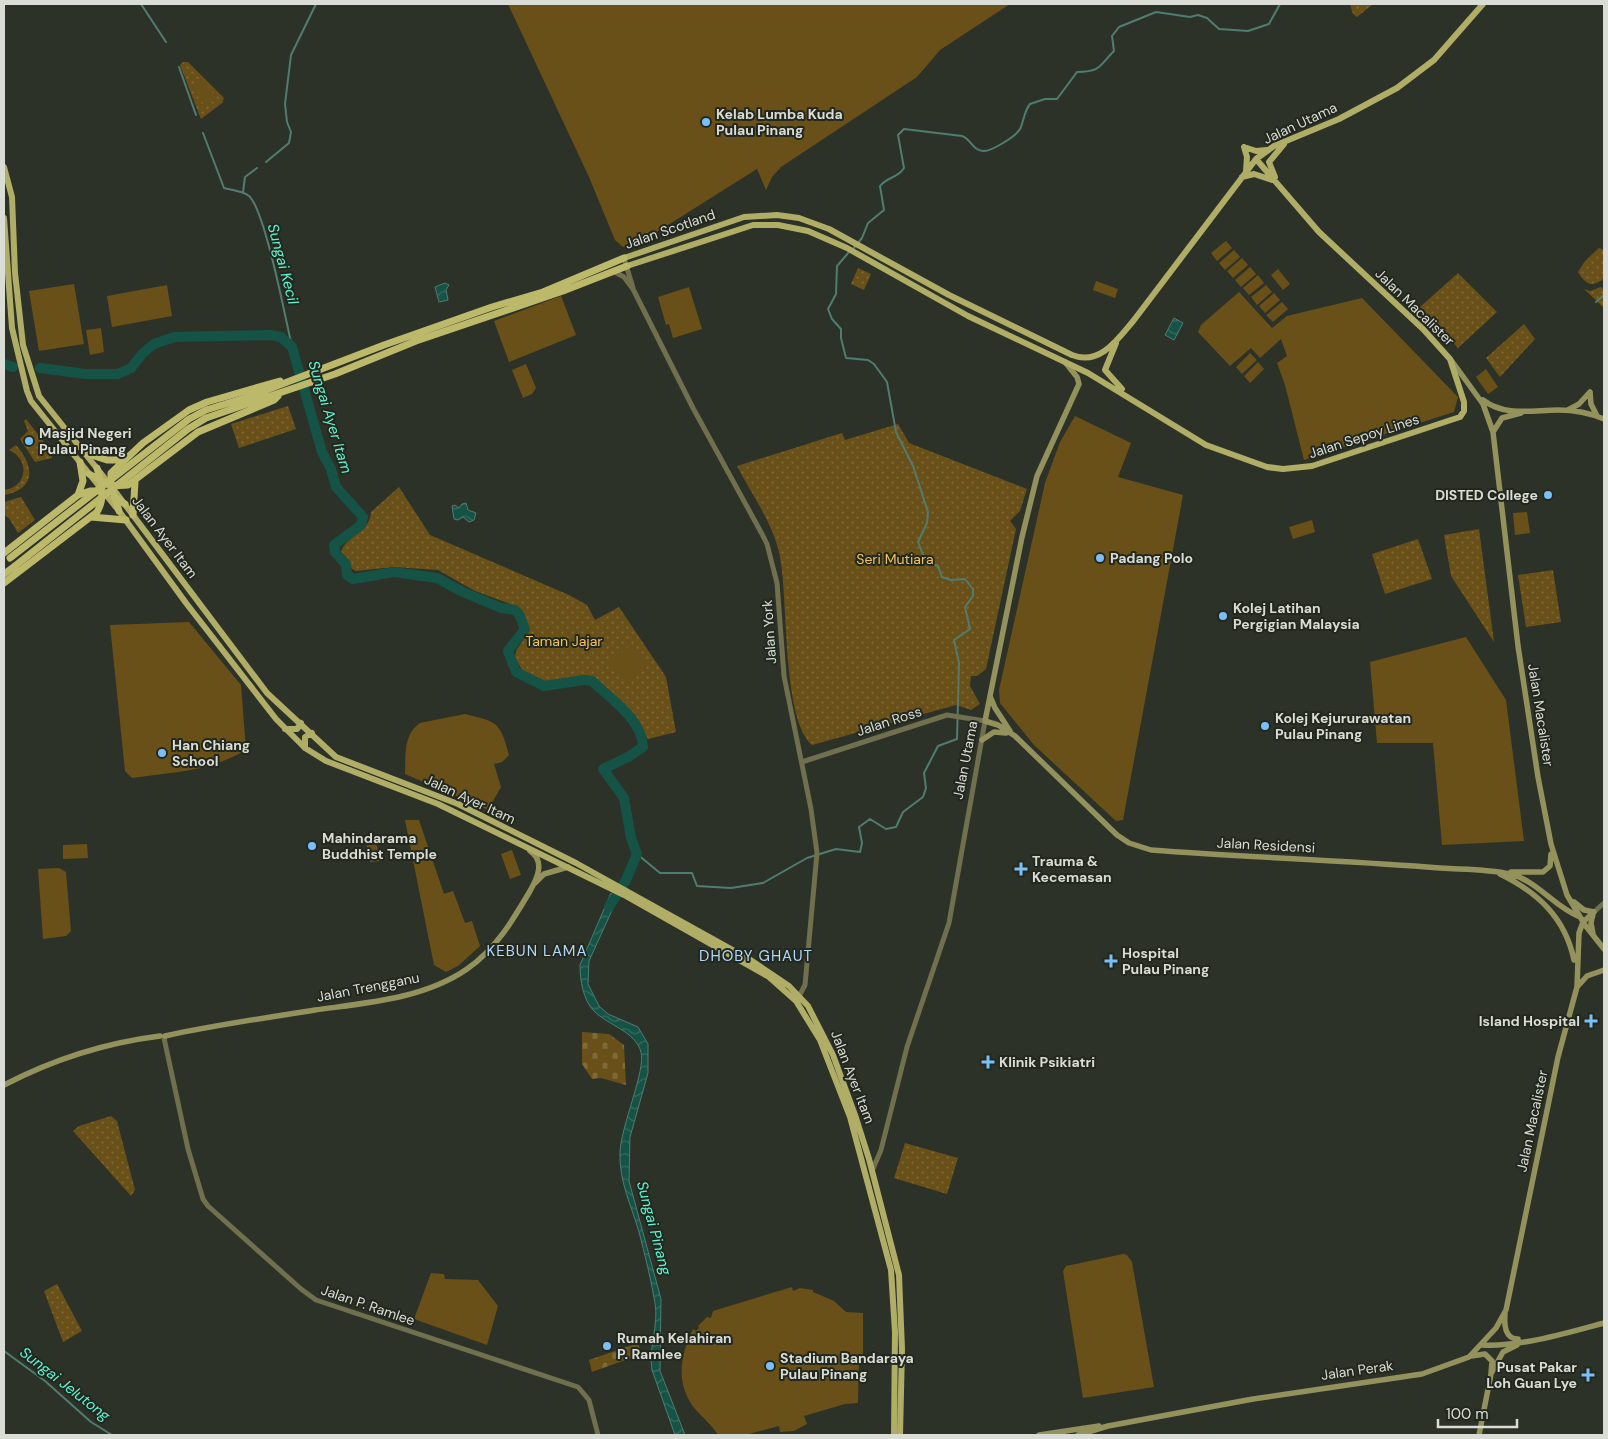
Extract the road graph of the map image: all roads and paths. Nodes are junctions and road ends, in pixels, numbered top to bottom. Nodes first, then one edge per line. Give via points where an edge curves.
1 (1483, 4) edge
2 (1285, 143) junction
3 (1268, 150) junction
4 (1256, 159) junction
5 (4, 166) edge
6 (1243, 175) junction
7 (1273, 180) junction
8 (1281, 189) junction
9 (4, 218) edge
10 (625, 262) junction
11 (612, 271) junction
12 (632, 288) junction
13 (1117, 339) junction
14 (1092, 357) joint
15 (1450, 359) junction
16 (1064, 361) junction
17 (1088, 372) joint
18 (298, 377) junction
19 (1476, 393) junction
20 (278, 395) junction
21 (1130, 397) junction
22 (249, 400) junction
23 (1568, 410) junction
24 (1523, 412) junction
25 (1597, 416) junction
26 (1604, 419) edge
27 (1493, 432) junction
28 (85, 453) junction
29 (127, 457) junction
30 (80, 462) junction
31 (97, 468) junction
32 (89, 474) junction
33 (144, 474) junction
34 (100, 480) junction
35 (135, 482) junction
36 (111, 486) junction
37 (103, 491) junction
38 (75, 497) junction
39 (115, 497) junction
40 (125, 504) junction
41 (119, 511) junction
42 (133, 516) junction
43 (88, 518) junction
44 (126, 520) junction
45 (4, 553) edge
46 (4, 563) edge
47 (4, 574) edge
48 (4, 583) edge
49 (990, 694) junction
50 (985, 721) junction
51 (301, 722) junction
52 (284, 728) junction
53 (312, 733) junction
54 (1014, 736) junction
55 (982, 740) junction
56 (305, 748) junction
57 (802, 762) junction
58 (1551, 844) junction
59 (522, 846) junction
60 (569, 867) junction
61 (1493, 871) junction
62 (608, 884) junction
63 (532, 887) junction
64 (1569, 897) junction
65 (1604, 903) edge
66 (1594, 912) junction
67 (1581, 920) junction
68 (1595, 939) junction
69 (1604, 949) edge
70 (1604, 970) edge
71 (1578, 977) junction
72 (1577, 987) junction
73 (798, 999) junction
74 (163, 1037) junction
75 (4, 1085) edge
76 (872, 1171) junction
77 (1506, 1310) junction
78 (1604, 1323) edge
79 (1553, 1334) junction
80 (1528, 1340) junction
81 (1482, 1345) junction
82 (1469, 1357) junction
83 (1491, 1374) junction
84 (1108, 1426) junction
85 (598, 1435) edge
86 (894, 1435) edge
87 (900, 1435) edge
88 (1039, 1435) edge
89 (1078, 1435) edge
90 (1479, 1435) edge

1 - 2 main road, Jalan Utama via 1418,74 1366,106
2 - 3 main road, Jalan Utama
2 - 8 main road via 1270,162 1270,169
3 - 4 main road, Jalan Utama
3 - 6 main road via 1244,147 1247,162
4 - 6 main road, Jalan Utama
4 - 7 main road, Jalan Macalister
5 - 28 main road, Jalan Ayer Itam via 12,197 14,273 23,345 33,382 51,413
6 - 7 main road via 1254,174
6 - 13 main road, Jalan Utama
7 - 8 main road, Jalan Macalister
8 - 15 main road, Jalan Macalister via 1319,232 1423,329
9 - 30 main road, Jalan Ayer Itam via 10,316 27,391 39,413
10 - 11 highway, Jalan Scotland
10 - 12 street, Jalan York
10 - 14 main road, Jalan Scotland via 725,223 757,215 799,218 862,246 1064,351 1079,358
10 - 16 main road, Jalan Scotland via 745,227 793,226 848,248 944,303
10 - 18 highway, Jalan Scotland
11 - 12 street, Jalan York via 624,277
11 - 20 highway, Jalan Scotland
12 - 57 street, Jalan York via 767,544 777,583 784,676
13 - 14 main road, Jalan Utama
13 - 21 main road via 1105,370
15 - 19 main road, Jalan Macalister
15 - 21 main road, Jalan Sepoy Lines via 1464,402 1460,417 1306,468 1267,467 1221,452
16 - 17 main road, Jalan Scotland
16 - 49 main road, Jalan Utama via 1078,377 1079,384 1037,476
17 - 21 main road, Jalan Sepoy Lines
18 - 22 highway, Jalan Scotland
18 - 29 highway via 197,406 174,419
19 - 24 main road via 1495,408
19 - 27 main road, Jalan Macalister via 1487,411
20 - 22 highway, Jalan Scotland
20 - 33 highway via 274,400 194,434
22 - 46 highway, bridge via 206,410 189,419
22 - 47 highway, bridge via 188,429
23 - 24 main road
23 - 25 main road
23 - 25 main road via 1590,392
24 - 27 main road via 1502,418
25 - 26 main road
27 - 58 main road, Jalan Macalister via 1518,646
28 - 29 highway via 107,460
28 - 31 main road, Jalan Ayer Itam
29 - 33 highway via 129,472
29 - 36 highway via 111,473
30 - 32 main road, Jalan Ayer Itam
30 - 38 highway via 84,481
31 - 34 highway
31 - 36 main road, Jalan Ayer Itam
32 - 34 highway
32 - 37 main road, Jalan Ayer Itam
33 - 35 highway
34 - 36 highway
34 - 37 highway
35 - 36 highway via 122,487
35 - 42 highway
36 - 39 highway
36 - 40 main road, Jalan Ayer Itam
37 - 38 highway via 90,491
37 - 39 highway
37 - 41 main road, Jalan Ayer Itam
37 - 43 highway via 100,507
38 - 43 highway via 91,503
38 - 45 highway
39 - 40 highway
39 - 41 highway
40 - 42 main road, Jalan Ayer Itam
41 - 44 main road, Jalan Ayer Itam
42 - 51 main road, Jalan Ayer Itam via 267,693
43 - 44 highway
43 - 48 highway
44 - 52 main road, Jalan Ayer Itam
49 - 50 main road, Jalan Utama
49 - 54 main road via 1001,720
50 - 54 main road, Jalan Residensi
50 - 55 street, Jalan Utama
50 - 57 street, Jalan Ross via 956,715 927,721
51 - 52 main road via 297,729
51 - 53 main road, Jalan Ayer Itam
52 - 56 main road, Jalan Ayer Itam
53 - 56 main road via 304,737
53 - 62 main road, Jalan Ayer Itam via 341,759 458,804
54 - 55 main road via 1001,730
54 - 61 main road, Jalan Residensi via 1129,844 1151,850
55 - 76 street, Jalan Utama via 950,923 907,1047 881,1150
56 - 59 main road, Jalan Ayer Itam via 341,768 438,804
57 - 73 street, Jalan York via 817,863 805,985
58 - 61 main road via 1550,866 1543,872
58 - 64 main road, Jalan Macalister
59 - 60 main road, Jalan Ayer Itam
59 - 63 main road, Jalan Trengganu via 536,854 540,863
60 - 62 main road, Jalan Ayer Itam
60 - 63 main road, Jalan Trengganu via 544,874
61 - 67 main road, Jalan Residensi via 1527,882
61 - 71 main road via 1526,887 1549,910 1567,936
62 - 73 main road, Jalan Ayer Itam via 769,977
63 - 74 main road, Jalan Trengganu via 494,945 467,969 437,985 377,1000
64 - 66 main road via 1584,910
64 - 67 main road, Jalan Macalister
65 - 66 street
66 - 67 main road
66 - 68 main road via 1591,927
67 - 68 main road
67 - 71 main road, Jalan Macalister via 1577,942
68 - 69 main road
70 - 72 main road via 1587,976
71 - 72 main road, Jalan Macalister
72 - 77 main road, Jalan Macalister via 1558,1057
73 - 76 main road, Jalan Ayer Itam via 820,1027 833,1055
73 - 86 main road, Jalan Ayer Itam via 820,1040 850,1117 891,1270 894,1285
74 - 75 main road, Jalan Trengganu via 94,1048 38,1068
74 - 85 street, Jalan P. Ramlee via 188,1149 202,1199 208,1206 316,1300 578,1387 589,1400
76 - 87 main road, Jalan Ayer Itam via 900,1284
77 - 79 main road via 1506,1332 1515,1340
77 - 81 main road, Jalan Macalister
78 - 79 main road
79 - 80 main road
80 - 81 main road
80 - 83 main road via 1503,1352
81 - 82 main road, Jalan Perak
82 - 83 main road via 1488,1355 1492,1361
82 - 84 main road, Jalan Perak via 1422,1374 1253,1399
83 - 90 main road
84 - 88 main road, Jalan Perak
84 - 89 main road, Jalan Perak

